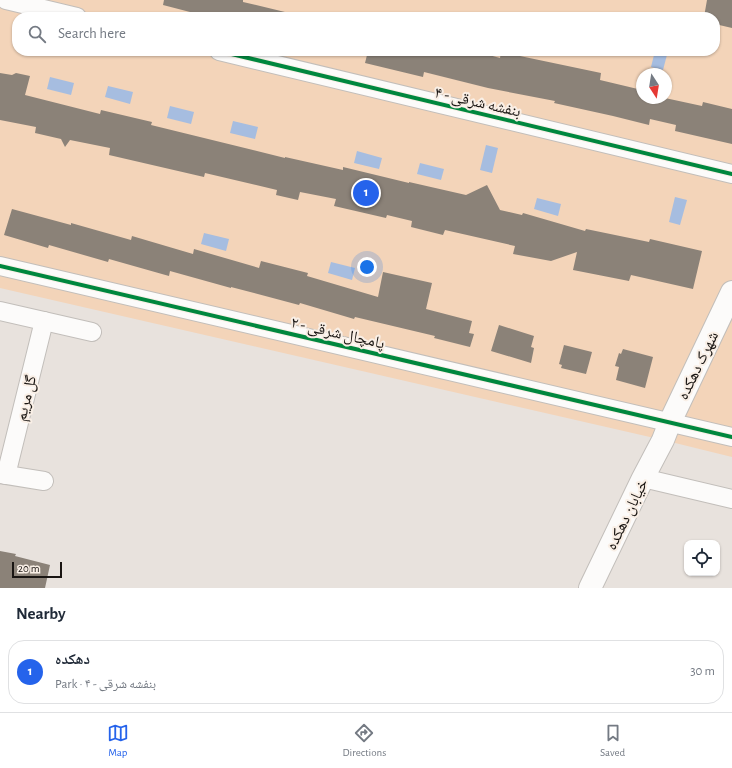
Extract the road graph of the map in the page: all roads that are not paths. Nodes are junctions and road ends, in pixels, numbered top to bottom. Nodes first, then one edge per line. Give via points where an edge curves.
1 (6, 0) edge
2 (56, 12) edge
3 (240, 56) edge
4 (732, 174) edge
5 (0, 266) edge
6 (732, 292) edge
7 (0, 311) edge
8 (44, 321) junction
9 (92, 332) dead end
10 (666, 431) junction
11 (732, 437) edge
12 (3, 474) edge
13 (643, 478) junction
14 (44, 481) dead end
15 (732, 499) edge
16 (590, 588) edge

1 - 2 street
3 - 4 street, بنفشه شرقی - ۴
5 - 10 street, پامچال شرقی - ۲
6 - 10 street, شهرک دهکده
7 - 8 street
8 - 9 street
8 - 12 street, گل مریم
10 - 11 street, پامچال شرقی - ۲
10 - 13 street, خیابان دهکده
12 - 14 street
13 - 15 street
13 - 16 street, خیابان دهکده

